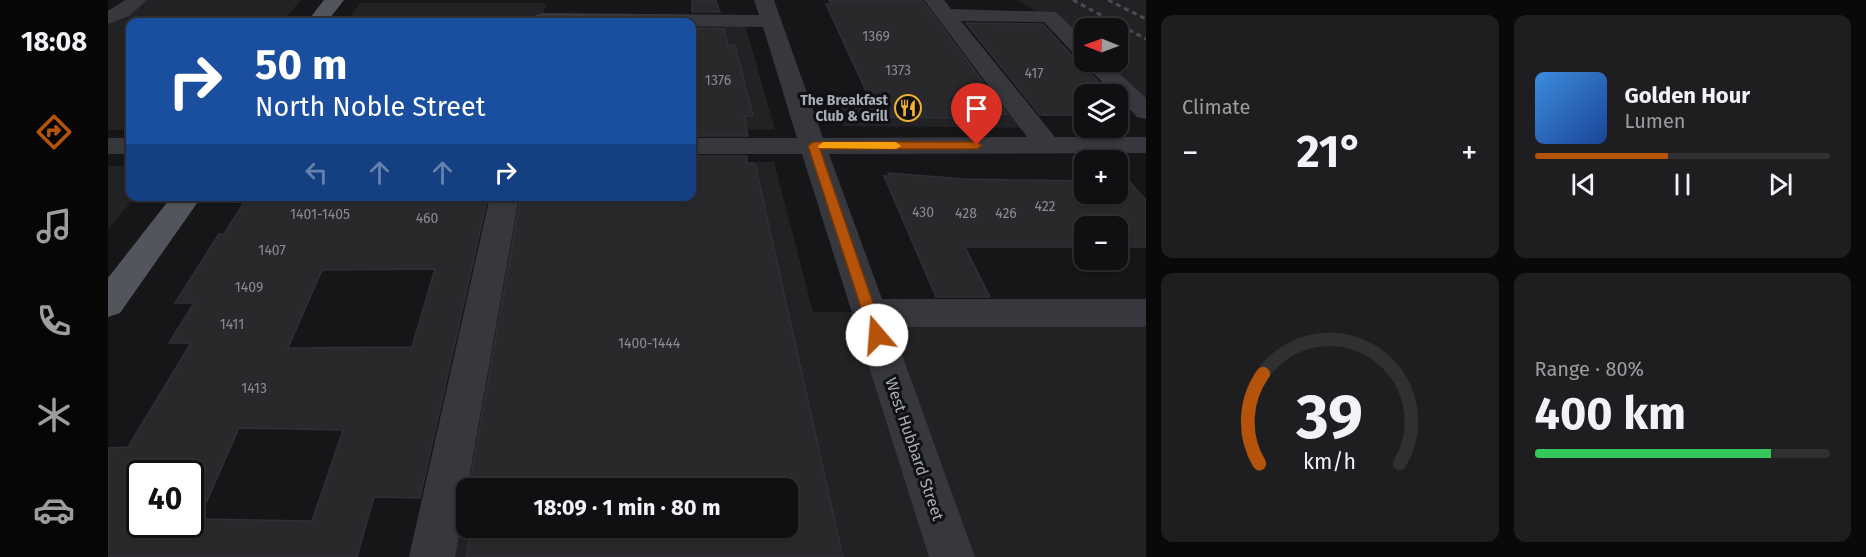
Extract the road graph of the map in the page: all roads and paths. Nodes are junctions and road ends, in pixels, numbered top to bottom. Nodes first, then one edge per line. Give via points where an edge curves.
1 (334, 0) edge
2 (940, 8) edge
3 (767, 11) edge
4 (544, 14) edge
5 (320, 18) edge
6 (1074, 41) edge
7 (1105, 72) edge
8 (1146, 112) edge
9 (1047, 145) junction
10 (1146, 145) edge
11 (108, 146) edge
12 (126, 146) edge
13 (696, 146) edge
14 (813, 146) junction
15 (184, 201) edge
16 (504, 201) edge
17 (108, 303) edge
18 (870, 313) junction
19 (1146, 313) edge
20 (432, 557) edge
21 (952, 557) edge

1 - 5 main road
2 - 6 street via 1049,16
2 - 9 street
3 - 4 street
3 - 14 street, West Hubbard Street
7 - 8 street
9 - 10 street
9 - 14 street
11 - 12 street
13 - 14 street
14 - 18 street, West Hubbard Street
15 - 17 main road
16 - 20 street
18 - 19 street
18 - 21 street, West Hubbard Street

